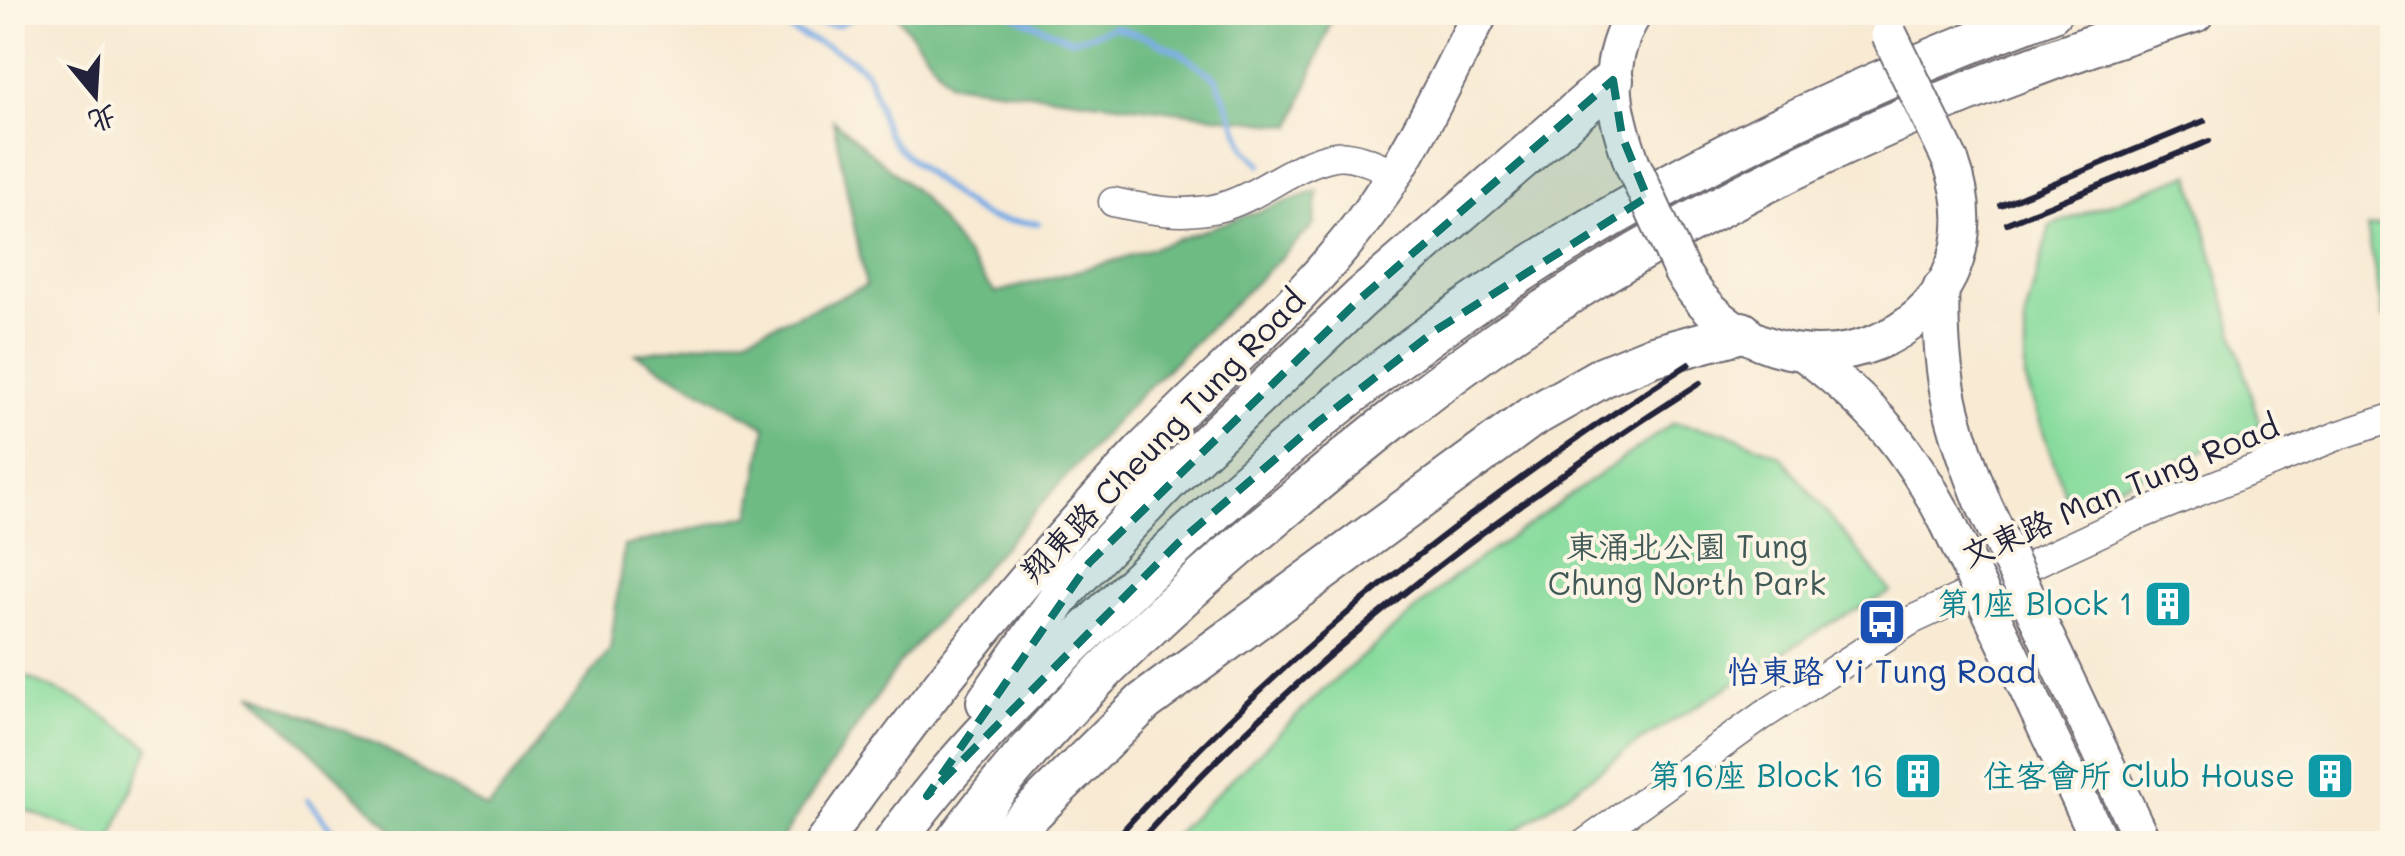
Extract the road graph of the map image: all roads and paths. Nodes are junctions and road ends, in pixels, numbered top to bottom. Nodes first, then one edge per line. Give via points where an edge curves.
1 (1481, 12) edge
2 (1636, 12) edge
3 (2050, 12) edge
4 (2194, 12) edge
5 (1883, 23) edge
6 (1613, 80) junction
7 (1395, 173) junction
8 (1113, 202) dead end
9 (1942, 288) junction
10 (1742, 332) junction
11 (1805, 354) junction
12 (2392, 418) edge
13 (927, 796) junction
14 (822, 844) edge
15 (893, 844) edge
16 (954, 844) edge
17 (1000, 844) edge
18 (1584, 844) edge
19 (2101, 844) edge
20 (2144, 844) edge

1 - 7 main road, 翔東路 Cheung Tung Road
2 - 6 main road via 1620,37
3 - 13 highway via 1738,147 1558,249 1436,330 1178,543 1018,697
4 - 16 highway via 1974,89 1840,146 1684,226 1523,324 1403,410 1211,570 1076,700
5 - 9 main road, bridge via 1957,180 1962,213
6 - 10 main road, bridge via 1632,164 1682,272 1706,304
6 - 13 highway via 1361,298 1089,563
7 - 8 street via 1338,155 1219,208 1180,214
7 - 14 main road, 翔東路 Cheung Tung Road via 1309,284 1176,415 1006,601 898,735
9 - 11 main road via 1914,321 1885,341 1855,352
9 - 20 main road, bridge via 1940,336 1958,444
10 - 11 main road
10 - 17 highway via 1604,376 1530,418 1144,702
11 - 19 main road, bridge via 1880,418 1924,478
12 - 18 street, 文東路 Man Tung Road via 2125,521 1912,620 1762,716
13 - 15 highway

